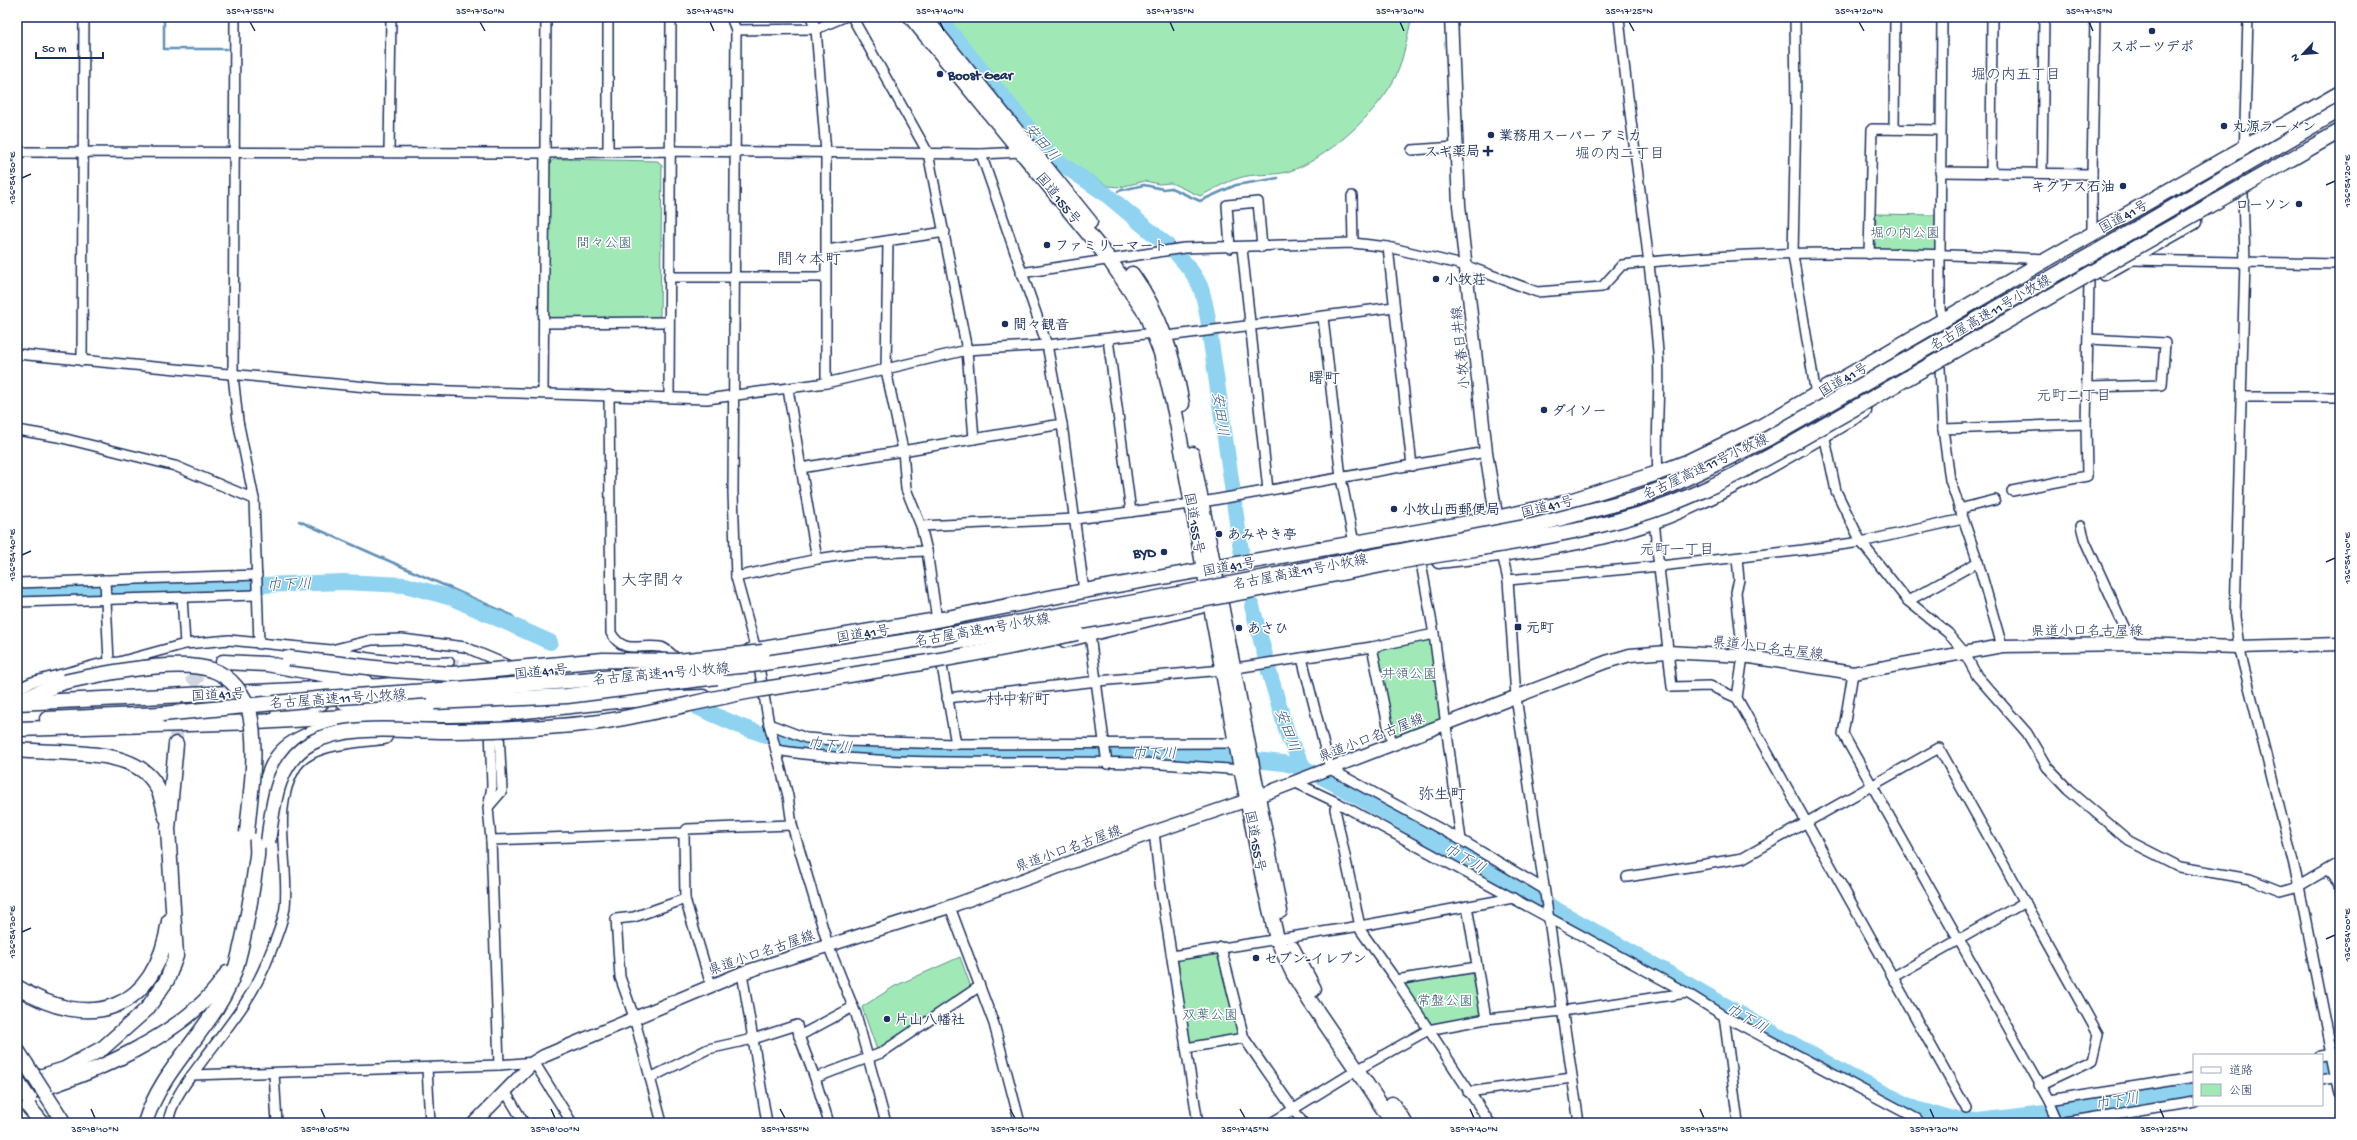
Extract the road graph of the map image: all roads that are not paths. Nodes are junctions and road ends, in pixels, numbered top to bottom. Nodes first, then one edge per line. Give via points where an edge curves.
1 (84, 17) edge
2 (235, 17) edge
3 (391, 17) edge
4 (546, 17) edge
5 (608, 17) edge
6 (671, 17) edge
7 (731, 17) edge
8 (811, 17) edge
9 (844, 17) edge
10 (852, 17) edge
11 (911, 17) edge
12 (924, 17) edge
13 (1451, 17) edge
14 (1619, 17) edge
15 (1795, 17) edge
16 (1895, 17) edge
17 (1942, 17) edge
18 (1992, 17) edge
19 (2044, 17) edge
20 (2095, 17) edge
21 (2248, 17) edge
22 (816, 29) junction
23 (736, 30) junction
24 (2340, 93) edge
25 (2340, 110) edge
26 (2340, 118) edge
27 (1894, 129) junction
28 (1940, 130) junction
29 (2340, 131) edge
30 (2340, 138) edge
31 (1455, 147) junction
32 (2245, 148) junction
33 (1412, 150) dead end
34 (83, 151) junction
35 (669, 151) junction
36 (17, 152) edge
37 (235, 152) junction
38 (389, 152) junction
39 (608, 152) junction
40 (737, 152) junction
41 (1021, 152) junction
42 (545, 153) junction
43 (826, 153) junction
44 (928, 153) junction
45 (981, 154) junction
46 (1940, 172) junction
47 (2042, 172) junction
48 (1991, 173) junction
49 (2092, 174) junction
50 (2243, 194) junction
51 (1352, 196) dead end
52 (945, 232) junction
53 (2092, 234) junction
54 (888, 241) junction
55 (1353, 243) junction
56 (1262, 247) junction
57 (1388, 247) junction
58 (1230, 248) junction
59 (1242, 248) junction
60 (827, 250) junction
61 (2096, 252) junction
62 (1869, 254) junction
63 (1940, 254) junction
64 (1793, 255) junction
65 (1114, 258) junction
66 (2048, 259) junction
67 (2130, 260) junction
68 (1649, 262) junction
69 (2245, 262) junction
70 (2340, 264) edge
71 (1467, 266) junction
72 (1022, 273) junction
73 (2102, 273) junction
74 (669, 277) junction
75 (825, 277) junction
76 (735, 278) junction
77 (2089, 281) junction
78 (1394, 307) junction
79 (1323, 317) junction
80 (1943, 321) junction
81 (668, 322) junction
82 (544, 323) junction
83 (1250, 325) junction
84 (1159, 336) junction
85 (1108, 339) junction
86 (2089, 339) junction
87 (1047, 345) junction
88 (967, 350) junction
89 (17, 354) edge
90 (82, 361) junction
91 (1940, 367) junction
92 (886, 370) junction
93 (233, 375) junction
94 (826, 383) junction
95 (2088, 387) junction
96 (788, 389) junction
97 (543, 392) junction
98 (609, 395) junction
99 (1816, 395) junction
100 (735, 396) junction
101 (668, 397) junction
102 (2242, 397) junction
103 (2340, 397) edge
104 (1062, 424) junction
105 (2086, 424) junction
106 (1943, 429) junction
107 (17, 430) edge
108 (1824, 434) junction
109 (974, 439) junction
110 (903, 450) junction
111 (1486, 452) junction
112 (1412, 466) junction
113 (801, 468) junction
114 (1658, 474) junction
115 (1341, 478) junction
116 (1268, 490) junction
117 (2012, 491) dead end
118 (254, 499) junction
119 (1995, 500) dead end
120 (1196, 503) junction
121 (1959, 509) junction
122 (1131, 512) junction
123 (1496, 518) junction
124 (1075, 519) junction
125 (1964, 519) junction
126 (1654, 521) junction
127 (921, 526) junction
128 (2081, 526) dead end
129 (1861, 542) junction
130 (1354, 543) junction
131 (1456, 551) junction
132 (927, 552) junction
133 (1502, 554) junction
134 (1737, 558) junction
135 (817, 559) junction
136 (1978, 562) junction
137 (1421, 563) junction
138 (1660, 566) junction
139 (1209, 569) junction
140 (257, 575) junction
141 (736, 577) junction
142 (105, 580) junction
143 (1508, 580) junction
144 (17, 583) edge
145 (1084, 591) junction
146 (257, 595) junction
147 (182, 597) junction
148 (106, 600) junction
149 (1908, 601) junction
150 (17, 602) edge
151 (1215, 603) junction
152 (1149, 610) junction
153 (937, 620) junction
154 (1434, 634) junction
155 (1090, 635) junction
156 (941, 636) junction
157 (185, 644) junction
158 (259, 644) junction
159 (2132, 644) junction
160 (2340, 644) edge
161 (2002, 646) junction
162 (1372, 647) junction
163 (2239, 647) junction
164 (331, 650) junction
165 (756, 650) junction
166 (1667, 652) junction
167 (1964, 652) junction
168 (1743, 656) junction
169 (676, 658) junction
170 (1302, 658) junction
171 (108, 662) junction
172 (449, 662) tunnel mouth
173 (942, 666) junction
174 (1228, 669) junction
175 (525, 673) junction
176 (1853, 673) junction
177 (1098, 681) junction
178 (381, 686) junction
179 (17, 689) edge
180 (764, 695) junction
181 (1516, 697) junction
182 (947, 698) junction
183 (1738, 698) junction
184 (17, 702) edge
185 (498, 714) junction
186 (380, 715) junction
187 (402, 716) junction
188 (17, 720) edge
189 (257, 722) junction
190 (769, 724) junction
191 (1446, 724) junction
192 (490, 728) dead end
193 (17, 729) edge
194 (1106, 743) junction
195 (176, 744) tunnel mouth
196 (956, 744) junction
197 (1392, 745) junction
198 (1241, 748) junction
199 (17, 750) edge
200 (776, 750) junction
201 (1107, 764) junction
202 (1245, 767) junction
203 (1330, 769) junction
204 (1294, 782) junction
205 (1872, 785) junction
206 (1254, 798) junction
207 (1338, 803) junction
208 (488, 808) junction
209 (1807, 823) junction
210 (792, 825) junction
211 (168, 829) junction
212 (1154, 832) junction
213 (684, 834) junction
214 (491, 840) junction
215 (1461, 840) junction
216 (258, 854) junction
217 (2340, 862) edge
218 (2327, 871) junction
219 (1627, 877) dead end
220 (2299, 886) junction
221 (2340, 886) edge
222 (1544, 889) junction
223 (171, 893) junction
224 (1513, 898) junction
225 (685, 899) junction
226 (2025, 902) junction
227 (1467, 906) junction
228 (950, 907) junction
229 (1548, 918) junction
230 (1360, 926) junction
231 (1282, 938) junction
232 (1958, 939) junction
233 (241, 942) junction
234 (828, 945) junction
235 (1221, 947) junction
236 (1172, 956) junction
237 (1477, 967) junction
238 (742, 973) junction
239 (1893, 977) junction
240 (1396, 980) junction
241 (711, 985) junction
242 (980, 986) junction
243 (17, 987) edge
244 (1687, 993) junction
245 (853, 1007) junction
246 (1562, 1011) junction
247 (1724, 1016) junction
248 (634, 1017) junction
249 (1486, 1019) junction
250 (1428, 1030) junction
251 (799, 1036) junction
252 (1244, 1038) junction
253 (754, 1039) junction
254 (1186, 1048) junction
255 (17, 1050) edge
256 (2335, 1054) edge
257 (2323, 1055) edge
258 (868, 1056) junction
259 (534, 1062) junction
260 (499, 1065) junction
261 (1361, 1067) junction
262 (427, 1068) junction
263 (274, 1073) junction
264 (192, 1075) junction
265 (2338, 1075) edge
266 (2193, 1077) edge
267 (650, 1078) junction
268 (815, 1078) junction
269 (1572, 1078) junction
270 (2323, 1079) edge
271 (17, 1081) edge
272 (17, 1084) edge
273 (2039, 1085) junction
274 (505, 1092) junction
275 (1468, 1092) junction
276 (2340, 1094) edge
277 (21, 1096) edge
278 (2193, 1101) edge
279 (2049, 1102) junction
280 (1966, 1108) dead end
281 (1294, 1110) junction
282 (2059, 1122) edge
283 (44, 1123) edge
284 (64, 1123) edge
285 (145, 1123) edge
286 (168, 1123) edge
287 (277, 1123) edge
288 (430, 1123) edge
289 (474, 1123) edge
290 (524, 1123) edge
291 (572, 1123) edge
292 (662, 1123) edge
293 (767, 1123) edge
294 (829, 1123) edge
295 (886, 1123) edge
296 (1020, 1123) edge
297 (1198, 1123) edge
298 (1271, 1123) edge
299 (1303, 1123) edge
300 (1393, 1123) edge
301 (1404, 1123) edge
302 (1490, 1123) edge
303 (1579, 1123) edge
304 (1738, 1123) edge
305 (1920, 1123) edge

1 - 34 street
2 - 37 street
3 - 38 street
4 - 42 street
5 - 39 street
6 - 35 street
7 - 23 street
8 - 22 street
9 - 22 street
10 - 44 street
11 - 41 highway, 国道155号
12 - 65 highway, 国道155号
13 - 31 main road, 小牧春日井線
14 - 68 street via 1628,112
15 - 64 street
16 - 27 street
17 - 28 street
18 - 48 street
19 - 47 street
20 - 49 street
21 - 32 street
22 - 23 street
22 - 43 street
23 - 40 street
24 - 32 highway, 国道41号
25 - 61 highway, 名古屋高速11号小牧線, bridge
26 - 61 highway, bridge via 2120,245
27 - 28 street
27 - 62 street via 1872,129
28 - 46 street
29 - 131 highway, 名古屋高速11号小牧線, bridge via 1747,469 1640,514 1540,539
30 - 50 highway, 国道41号
31 - 33 street
31 - 71 main road, 小牧春日井線
32 - 50 street
32 - 53 highway, 国道41号
34 - 36 street
34 - 37 street
34 - 90 street
35 - 39 street
35 - 40 street
35 - 74 street
37 - 38 street
37 - 93 street
38 - 42 street
39 - 42 street
40 - 43 street
40 - 76 street
41 - 45 street
41 - 65 highway, 国道155号
42 - 82 street
43 - 44 street
43 - 60 street
44 - 45 street
44 - 52 street
45 - 72 street
46 - 48 street
46 - 63 street
47 - 48 street
47 - 49 street
49 - 53 street
50 - 67 highway, 国道41号
50 - 69 street
51 - 55 street
52 - 54 street
52 - 88 street
53 - 66 highway, 国道41号
54 - 60 street
54 - 92 street
55 - 56 street
55 - 57 street
56 - 58 street via 1258,202 1227,205
56 - 59 street
57 - 71 street
57 - 78 street
58 - 59 street
58 - 65 street via 1184,248
59 - 83 street
60 - 75 street
61 - 156 highway, 名古屋高速11号小牧線, bridge via 1767,439 1672,485 1634,499 1529,526 1226,586
62 - 63 street
62 - 64 street
63 - 66 street
63 - 80 street via 1940,309
64 - 68 street
64 - 99 street
65 - 72 street
65 - 84 highway, 国道155号 via 1147,295
66 - 80 highway, 国道41号
67 - 69 street
67 - 73 highway, 国道41号
68 - 71 street via 1622,265 1602,287 1537,292
68 - 114 street via 1659,375
69 - 70 street
69 - 102 street
71 - 111 main road, 小牧春日井線
72 - 87 street
73 - 77 highway, 国道41号
73 - 131 highway, bridge via 2023,302 1786,436 1652,502 1589,522
74 - 76 street
74 - 81 street
75 - 76 street
75 - 94 street
76 - 100 street
77 - 86 street
77 - 91 highway, 国道41号
78 - 79 street
78 - 112 street
79 - 83 street
79 - 115 street
80 - 99 highway, 国道41号
81 - 82 street
81 - 101 street
82 - 97 street
83 - 84 street
83 - 116 street
84 - 85 street
84 - 120 highway, 国道155号 via 1174,362
85 - 87 street
85 - 122 street
86 - 95 street
86 - 95 street via 2165,343 2162,385
87 - 88 street
87 - 104 street
88 - 92 street
88 - 109 street
89 - 90 street
90 - 93 street
91 - 106 street
91 - 108 highway, 国道41号
92 - 94 street
92 - 110 street
93 - 97 street via 388,389
93 - 118 street via 238,421
94 - 96 street
95 - 105 street
96 - 100 street
96 - 113 street
97 - 98 street
98 - 101 street
98 - 169 street via 611,633 616,642 632,648 661,647
99 - 114 highway, 国道41号 via 1760,427
100 - 101 street via 707,399
100 - 141 street via 733,493
102 - 103 street
102 - 163 street via 2235,616
104 - 109 street
104 - 124 street
105 - 106 street
105 - 117 street via 2087,476
106 - 121 street via 1950,480
107 - 118 street via 58,437 175,466
108 - 126 highway, 国道41号 via 1723,491
108 - 129 street via 1836,491
109 - 110 street
110 - 113 street
110 - 127 street via 906,489
111 - 112 street
111 - 123 main road, 小牧春日井線
112 - 115 street
113 - 135 street
114 - 123 highway, 国道41号 via 1560,504
115 - 116 street
115 - 130 street
116 - 120 street
118 - 140 street
119 - 121 street
120 - 122 street
120 - 139 highway, 国道155号
121 - 125 street
122 - 124 street
123 - 130 highway, 国道41号
123 - 133 main road, 小牧春日井線
124 - 127 street
124 - 145 street
125 - 129 street
125 - 136 street
126 - 133 highway, 国道41号 via 1553,548
126 - 138 street
127 - 132 street
128 - 159 street via 2085,541
129 - 134 street
129 - 149 street
130 - 139 highway, 国道41号
131 - 152 highway, 名古屋高速11号小牧線, bridge
132 - 135 street via 851,554
132 - 153 street
133 - 137 highway, 国道41号
133 - 143 street
134 - 138 street
134 - 168 street via 1736,592
135 - 141 street
136 - 149 street
136 - 161 street
137 - 151 highway, 国道41号
137 - 154 street
138 - 143 street
138 - 166 street
139 - 145 highway, 国道41号
139 - 151 highway, 国道155号
140 - 142 street
140 - 146 street
141 - 165 street
142 - 144 street
142 - 148 street
143 - 181 street
145 - 153 highway, 国道41号
146 - 147 street
146 - 158 street
147 - 148 street
147 - 157 street
148 - 150 street
148 - 171 street
149 - 167 street via 1948,633
151 - 155 highway, 国道41号
151 - 174 highway, 国道155号
152 - 189 highway, bridge via 883,654 619,690 567,696 434,702 325,703
152 - 216 highway, bridge via 1118,623 1012,647 749,692 608,720 507,730 358,731 331,735 302,749 288,766 275,795 268,842
153 - 165 highway, 国道41号
154 - 162 street
154 - 191 street
155 - 173 highway, 国道41号
155 - 177 street
156 - 178 highway, bridge via 862,638 695,660 603,660 527,665 471,673 393,670 255,656 238,657 219,663 267,664 340,676
156 - 188 highway, 名古屋高速11号小牧線, bridge via 752,664 569,681 328,698 162,714
157 - 158 street via 229,640
157 - 171 street via 119,662
158 - 164 street
159 - 161 main road, 県道小口名古屋線
159 - 163 main road, 県道小口名古屋線
160 - 163 main road, 県道小口名古屋線
161 - 167 main road, 県道小口名古屋線
162 - 170 street
162 - 197 street
163 - 220 street
164 - 172 street via 356,657 411,663
164 - 175 street via 372,640 417,641 465,647
165 - 169 highway, 国道41号
165 - 180 street
166 - 168 main road, 県道小口名古屋線
166 - 181 main road, 県道小口名古屋線 via 1630,655 1606,662
166 - 183 street via 1672,687 1710,686
167 - 176 main road, 県道小口名古屋線
167 - 220 street via 1977,676 2028,733 2047,767 2068,789 2129,841 2180,866 2250,879 2280,891
168 - 176 main road, 県道小口名古屋線
168 - 183 street
169 - 175 highway, 国道41号
170 - 174 street
170 - 203 street
171 - 179 street via 32,682
173 - 180 highway, 国道41号
173 - 182 street
174 - 177 street
174 - 198 highway, 国道155号
175 - 178 highway, 国道41号
176 - 205 street via 1843,734
177 - 182 street
177 - 194 street
178 - 184 highway, 国道41号
180 - 185 highway, 国道41号 via 616,701
180 - 190 street
181 - 191 main road, 県道小口名古屋線
181 - 222 street
182 - 196 street
183 - 209 street
184 - 216 highway, bridge via 64,682 102,674 187,666 212,670 231,681 246,704 252,727 247,833
185 - 187 highway, 国道41号
185 - 208 street via 502,791
186 - 187 highway, 国道41号
186 - 189 highway, 国道41号
186 - 216 highway via 375,721 350,724 312,734 294,742 277,759 266,786 257,836
187 - 264 street via 386,740 312,752 297,766 283,802 285,908 269,958 247,1000
189 - 193 highway, 国道41号
190 - 196 street via 806,738
190 - 200 street
191 - 197 main road, 県道小口名古屋線
191 - 215 street
192 - 208 street via 492,786
194 - 196 street
194 - 198 street
194 - 201 street
195 - 211 highway
197 - 203 main road, 県道小口名古屋線
198 - 202 highway, 国道155号
199 - 211 highway via 99,756 116,759 142,770 157,787
200 - 201 street via 851,759
200 - 210 street
201 - 202 street
202 - 206 highway, 国道155号
203 - 204 main road, 県道小口名古屋線
203 - 215 street
204 - 206 main road, 県道小口名古屋線
204 - 207 street
205 - 209 street
205 - 226 street via 1939,748
205 - 232 street
206 - 212 main road, 県道小口名古屋線
206 - 231 highway, 国道155号 via 1265,888
207 - 224 street
207 - 230 street via 1335,809
208 - 214 street
209 - 219 street via 1743,858
209 - 239 street
210 - 213 street via 687,829
210 - 234 street
211 - 223 highway
212 - 228 main road, 県道小口名古屋線
212 - 236 street
213 - 214 street
213 - 225 street
214 - 260 street
215 - 222 street
216 - 233 highway
217 - 218 street
218 - 220 street
218 - 221 street
220 - 256 street
222 - 229 street
223 - 243 highway via 166,940 156,970 137,992 125,1000 96,1010 70,1009 48,1004
223 - 272 highway via 176,956 167,980 147,1009 120,1034 86,1059 47,1076
224 - 227 street
224 - 229 street
225 - 241 street
225 - 248 street via 634,917 616,919 620,977
226 - 232 street
226 - 273 street via 2098,1034 2092,1060
227 - 230 street
227 - 237 street
228 - 234 main road, 県道小口名古屋線
228 - 242 street
229 - 244 street
229 - 246 street
230 - 231 street
230 - 240 street
231 - 235 street
231 - 261 highway, 国道155号 via 1296,979
232 - 239 street
232 - 273 street
233 - 277 highway via 232,964 214,991 171,1027 138,1048 94,1070
233 - 285 highway via 228,987 207,1021 168,1072 150,1107
234 - 238 main road, 県道小口名古屋線
234 - 245 street
235 - 236 street
235 - 252 street
236 - 254 street
237 - 240 street
237 - 249 street
238 - 241 main road, 県道小口名古屋線
238 - 253 street
239 - 280 street
240 - 250 street
241 - 248 main road, 県道小口名古屋線
242 - 258 street via 881,1053
242 - 296 street via 994,1024
244 - 246 street
244 - 247 street
245 - 251 street
245 - 258 street
246 - 249 street
246 - 269 street
247 - 304 street
247 - 305 street via 1917,1119
248 - 259 main road, 県道小口名古屋線 via 560,1048
248 - 267 street
249 - 250 street
250 - 261 street
250 - 275 street
251 - 253 street via 797,1025
251 - 268 street
252 - 254 street
252 - 281 street
253 - 267 street via 708,1049
253 - 293 street
254 - 297 street
255 - 284 highway, bridge
256 - 257 street
256 - 265 street
258 - 268 street
258 - 295 street
259 - 260 street
259 - 274 main road, 県道小口名古屋線
259 - 291 street
260 - 262 street
261 - 281 street
261 - 300 highway, 国道155号
261 - 301 highway, 国道155号
262 - 263 street
262 - 288 street
263 - 264 street
263 - 287 street
264 - 286 street via 169,1112
265 - 270 street
265 - 276 street
266 - 279 street
267 - 292 street
268 - 294 street
269 - 275 street
269 - 303 street
271 - 277 highway, bridge
273 - 279 street
274 - 289 main road, 県道小口名古屋線
274 - 290 street
275 - 302 street
277 - 283 highway
278 - 282 street
279 - 282 street
281 - 298 street
281 - 299 street

